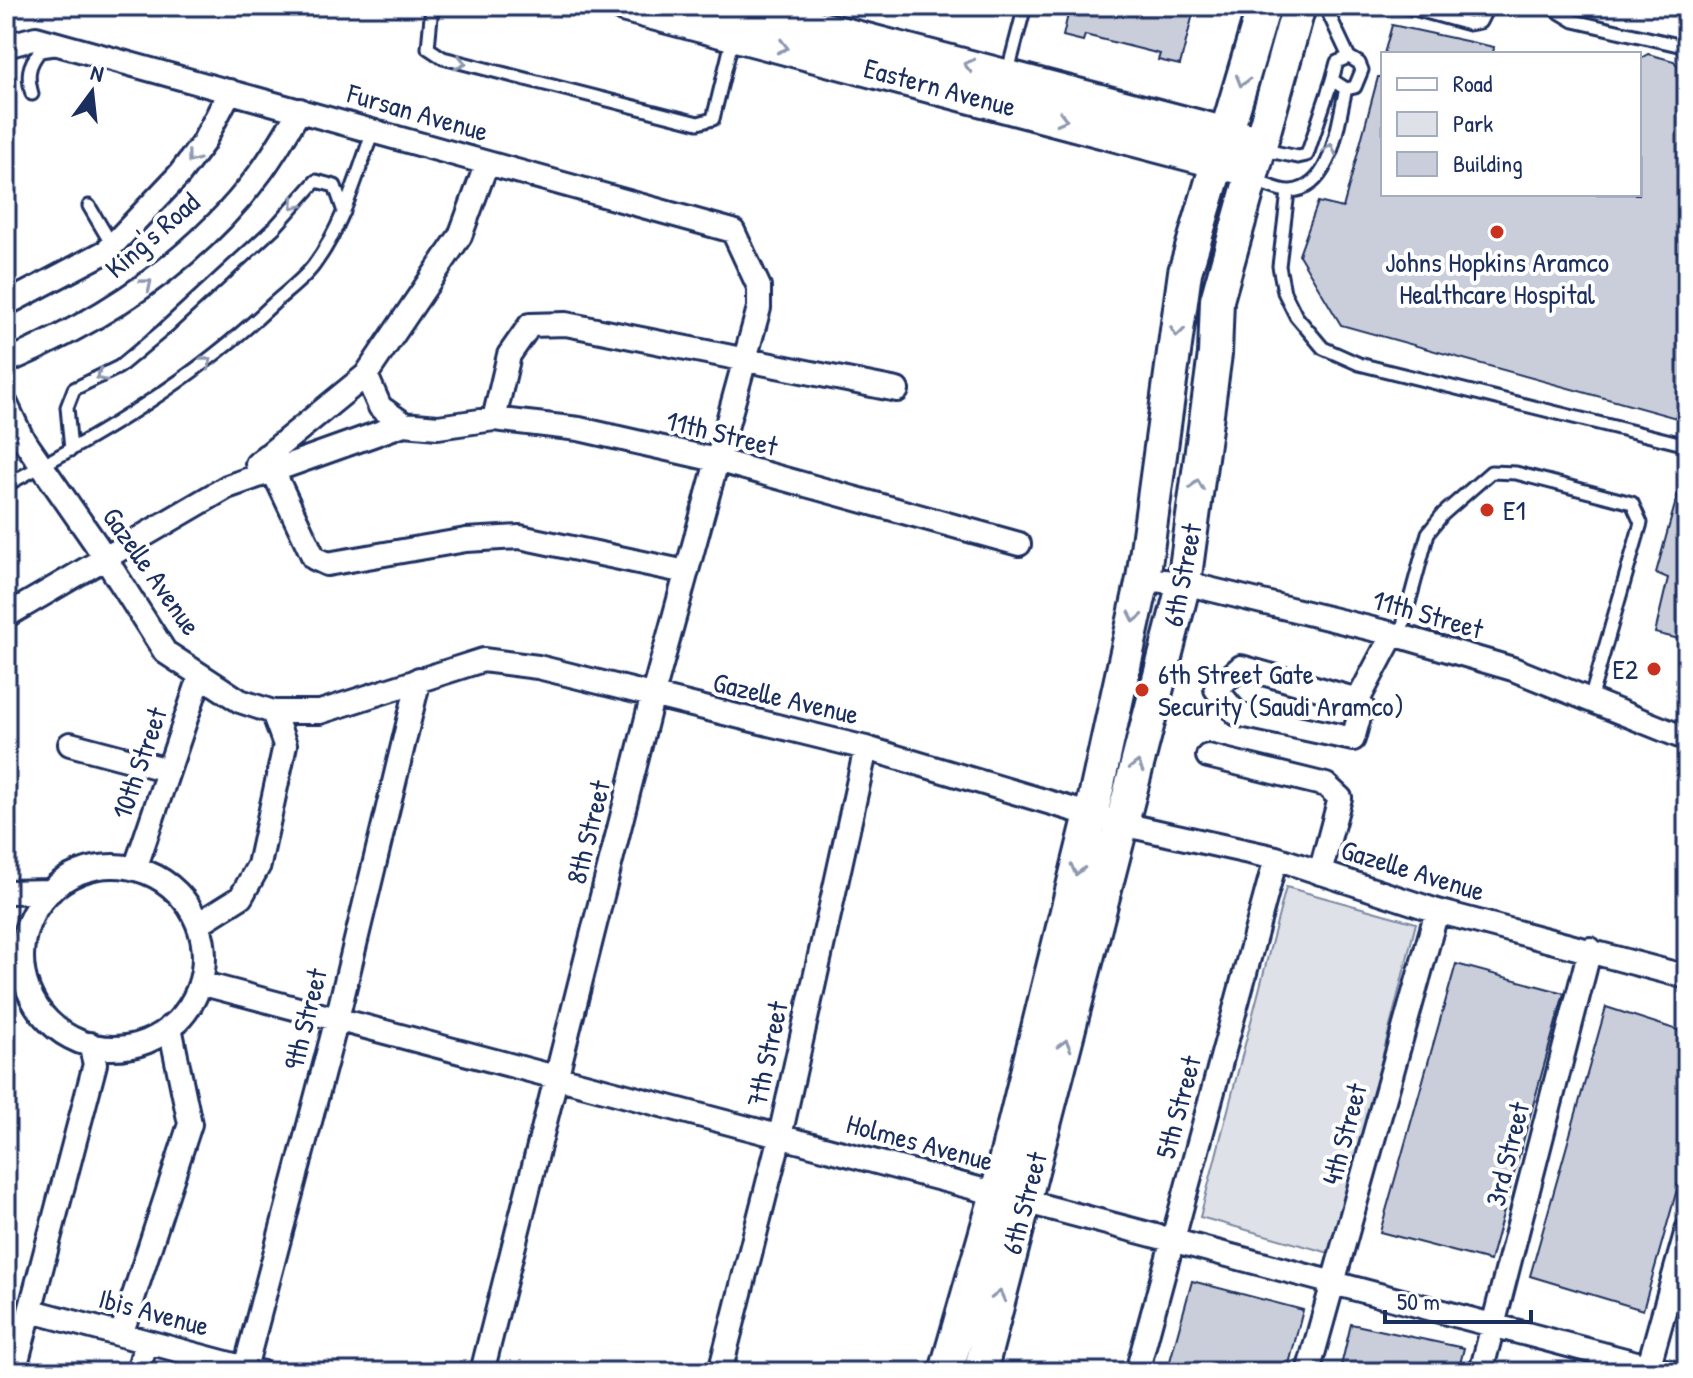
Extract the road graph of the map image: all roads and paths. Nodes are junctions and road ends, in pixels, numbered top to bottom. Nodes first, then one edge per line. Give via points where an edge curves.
1 (432, 6) edge
2 (626, 6) edge
3 (1025, 6) edge
4 (1264, 6) edge
5 (1299, 6) edge
6 (1325, 6) edge
7 (1403, 6) edge
8 (1488, 6) edge
9 (1549, 6) edge
10 (1439, 11) edge
11 (731, 15) edge
12 (6, 46) edge
13 (1687, 47) edge
14 (71, 48) junction
15 (1349, 57) junction
16 (1332, 80) junction
17 (1004, 89) junction
18 (1346, 89) junction
19 (230, 91) junction
20 (32, 94) dead end
21 (300, 110) junction
22 (373, 131) junction
23 (1222, 147) junction
24 (1256, 160) junction
25 (487, 163) junction
26 (1288, 192) junction
27 (89, 206) dead end
28 (344, 212) junction
29 (112, 245) junction
30 (6, 304) edge
31 (759, 308) joint
32 (745, 357) junction
33 (6, 362) edge
34 (366, 375) junction
35 (897, 390) dead end
36 (6, 404) edge
37 (494, 419) junction
38 (404, 424) junction
39 (1687, 445) edge
40 (71, 450) junction
41 (716, 460) junction
42 (270, 464) junction
43 (42, 466) junction
44 (6, 485) edge
45 (1019, 544) dead end
46 (105, 557) junction
47 (686, 572) junction
48 (1143, 579) junction
49 (1184, 583) junction
50 (6, 616) edge
51 (1397, 635) junction
52 (200, 677) junction
53 (419, 679) junction
54 (652, 698) junction
55 (1358, 700) junction
56 (1590, 700) junction
57 (273, 712) junction
58 (1687, 739) edge
59 (70, 744) dead end
60 (866, 748) junction
61 (1208, 756) dead end
62 (168, 770) junction
63 (1091, 815) junction
64 (1122, 824) junction
65 (1276, 858) junction
66 (135, 869) junction
67 (1320, 873) junction
68 (51, 891) junction
69 (6, 892) edge
70 (1437, 911) junction
71 (198, 924) junction
72 (1590, 949) junction
73 (14, 964) edge
74 (1687, 977) edge
75 (200, 983) junction
76 (337, 1019) junction
77 (170, 1027) junction
78 (90, 1044) junction
79 (557, 1077) junction
80 (780, 1136) junction
81 (1010, 1197) junction
82 (1687, 1230) edge
83 (1174, 1241) junction
84 (1334, 1283) junction
85 (32, 1311) junction
86 (1494, 1325) junction
87 (121, 1335) junction
88 (146, 1342) junction
89 (1655, 1370) edge
90 (250, 1371) edge
91 (14, 1372) edge
92 (138, 1372) edge
93 (482, 1372) edge
94 (720, 1372) edge
95 (946, 1372) edge
96 (980, 1372) edge
97 (1137, 1372) edge
98 (1308, 1372) edge
99 (1481, 1372) edge

1 -> 11 lane via 428,48 443,58 698,123 713,119
2 - 11 main road, Eastern Avenue
3 - 17 lane
4 -> 23 main road, 6th Street
5 - 24 main road, 6th Street
6 - 15 lane
7 - 10 lane
8 - 10 lane via 1480,22 1469,24
9 - 13 lane via 1574,21
11 - 17 main road, Eastern Avenue
12 - 14 street, Fursan Avenue via 36,38
14 - 19 street, Fursan Avenue
14 - 20 lane via 40,51 30,62
15 - 16 lane via 1337,62
15 - 18 lane via 1362,70 1355,87
16 - 18 lane
16 - 24 lane via 1307,155
17 - 23 main road, Eastern Avenue
26 -> 18 lane via 1309,188 1323,174
19 - 21 street, Fursan Avenue
19 -> 29 street, King's Road via 179,175
21 - 22 street, Fursan Avenue
33 -> 21 street, King's Road via 60,339 137,292 197,242 260,173
22 - 25 street, Fursan Avenue
22 - 28 lane
23 - 24 main road, Eastern Avenue
23 -> 48 main road, 6th Street via 1185,272
24 - 26 lane
49 -> 24 main road, 6th Street via 1215,354 1217,300
25 - 31 street, Fursan Avenue via 733,231 759,287
25 - 34 street, 11th Street via 460,236
26 - 39 lane via 1279,266 1284,292 1323,348 1359,364
27 - 29 lane
40 -> 28 lane via 182,382 251,325 314,265
28 -> 40 lane via 335,186 316,181 275,227 161,332 119,367 74,389 67,407
29 - 30 street, King's Road
31 - 32 street, 8th Street
32 - 35 street
32 - 37 street via 566,324 530,325 509,355
32 - 41 street, 8th Street
34 - 38 street via 380,407
34 - 42 street, 11th Street
36 - 43 street, Gazelle Avenue
37 - 38 street, 11th Street via 438,427
37 - 41 street, 11th Street via 579,429
38 - 42 street, 11th Street
40 - 43 lane
41 - 45 street, 11th Street
41 - 47 street, 8th Street
42 - 46 street, 11th Street
42 - 47 street via 314,558 327,564 466,540 520,537
43 - 44 lane
43 - 46 street, Gazelle Avenue
46 - 50 street, 11th Street
46 - 52 street, Gazelle Avenue via 165,652
47 - 54 street, 8th Street
48 - 49 street, 11th Street
48 -> 63 main road, 6th Street
49 - 51 street, 11th Street
64 -> 49 main road, 6th Street
51 - 55 street
51 - 56 street, 11th Street via 1513,669
51 - 56 lane via 1428,533 1491,472 1516,473 1632,503 1641,523
52 - 57 street, Gazelle Avenue via 240,701
52 - 62 street, 10th Street
53 - 54 street, Gazelle Avenue via 483,660 538,667
53 - 57 street, Gazelle Avenue via 320,712
53 - 76 street, 9th Street
54 - 60 street, Gazelle Avenue
54 - 79 street, 8th Street
55 - 55 street via 1362,706 1353,739 1237,714 1216,689 1241,667
56 - 58 street, 11th Street
57 - 71 street via 285,745 259,865 241,897
59 - 62 street
60 - 63 street, Gazelle Avenue
60 - 80 street, 7th Street
61 - 67 street via 1326,785 1340,798
62 - 66 street, 10th Street
63 - 64 street, Gazelle Avenue
63 -> 81 main road, 6th Street
64 - 65 street, Gazelle Avenue
81 -> 64 main road, 6th Street
65 - 67 street, Gazelle Avenue
65 - 83 street, 5th Street
66 - 68 street via 94,868
66 - 71 street via 174,889
67 - 70 street, Gazelle Avenue
68 - 69 street
68 - 73 street via 30,920
70 - 72 street, Gazelle Avenue
70 - 84 street, 4th Street
71 - 75 street via 204,952
72 - 74 street, Gazelle Avenue
72 - 86 street, 3rd Street
73 - 78 street via 42,1014 64,1033
75 - 76 street, Holmes Avenue
75 - 77 street
76 - 79 street, Holmes Avenue
76 - 90 street, 9th Street
77 - 78 street via 132,1045
77 - 87 street via 190,1124
78 - 85 street via 95,1064
79 - 80 street, Holmes Avenue
79 - 93 street, 8th Street
80 - 81 street, Holmes Avenue
80 - 94 street, 7th Street
81 - 83 street, Holmes Avenue
81 - 95 main road, 6th Street
96 -> 81 main road, 6th Street
82 - 89 street
83 - 84 street, Holmes Avenue
83 - 97 street, 5th Street
84 - 86 street, Holmes Avenue
84 - 98 street, 4th Street
85 - 87 street, Ibis Avenue
85 - 91 street
86 - 89 street, Holmes Avenue
86 - 99 street, 3rd Street
87 - 88 street, Ibis Avenue
88 - 90 street, Ibis Avenue
88 - 92 street

